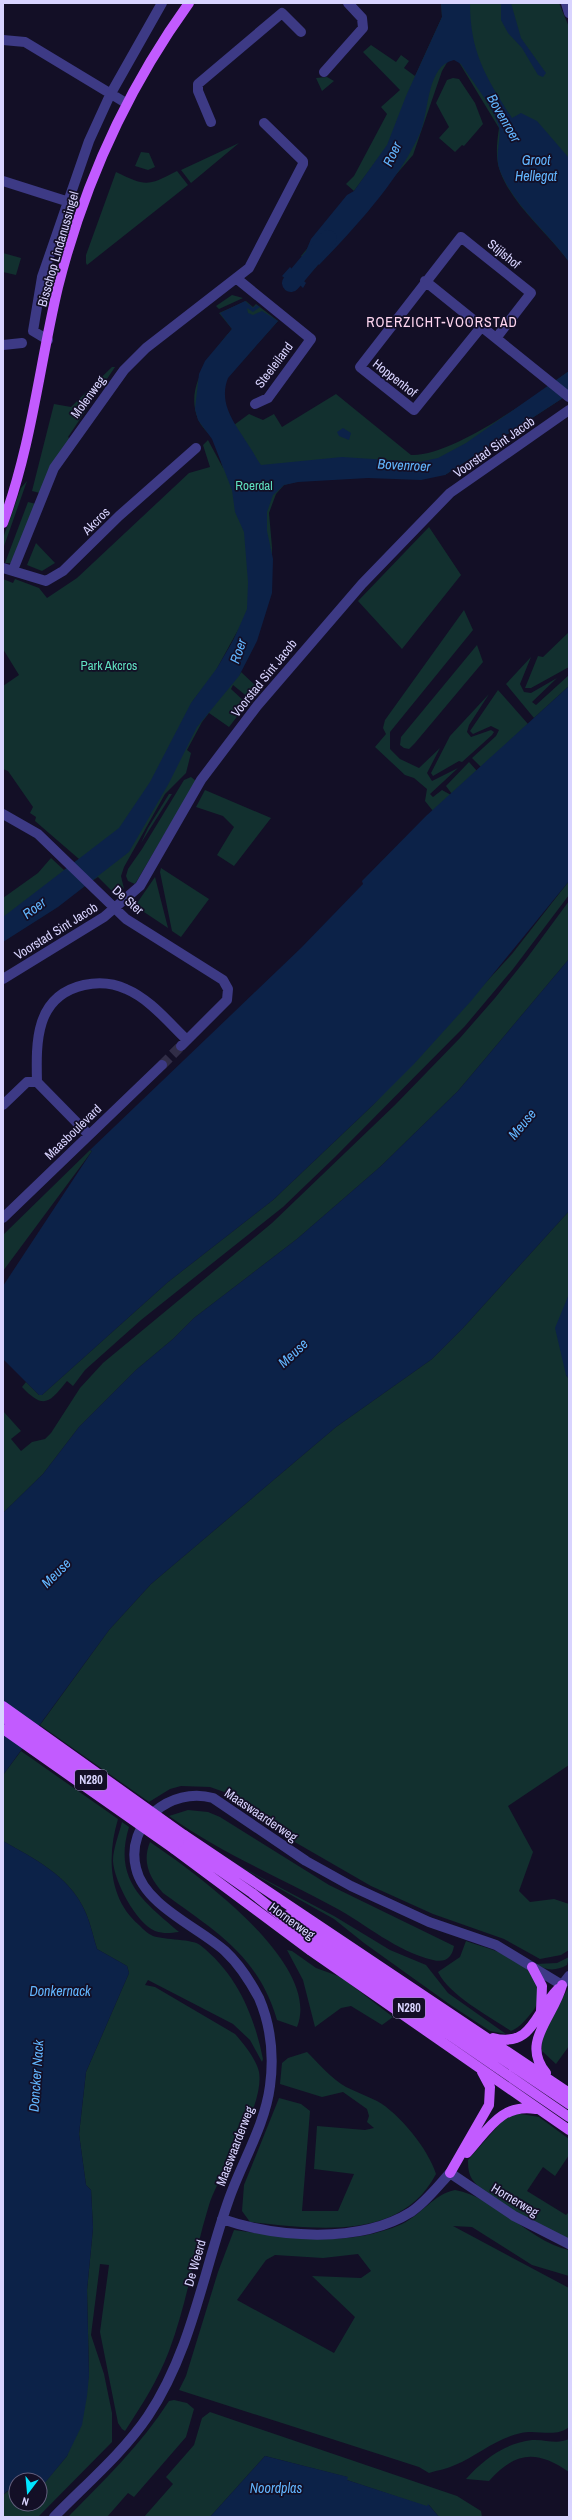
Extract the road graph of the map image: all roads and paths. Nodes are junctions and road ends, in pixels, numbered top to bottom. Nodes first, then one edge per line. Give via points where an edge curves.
1 (162, 3) edge
2 (190, 3) edge
3 (348, 3) edge
4 (566, 3) edge
5 (569, 13) edge
6 (301, 32) dead end
7 (3, 40) edge
8 (324, 72) dead end
9 (110, 95) junction
10 (126, 103) junction
11 (211, 122) dead end
12 (264, 123) dead end
13 (3, 180) edge
14 (66, 200) junction
15 (236, 278) junction
16 (425, 281) junction
17 (482, 326) junction
18 (497, 338) junction
19 (48, 340) junction
20 (22, 343) dead end
21 (3, 344) edge
22 (569, 397) edge
23 (255, 404) dead end
24 (569, 410) edge
25 (196, 448) dead end
26 (3, 523) edge
27 (8, 569) edge
28 (3, 814) edge
29 (115, 908) junction
30 (3, 979) edge
31 (162, 1066) tunnel mouth
32 (37, 1082) junction
33 (3, 1106) edge
34 (89, 1135) junction
35 (3, 1218) edge
36 (3, 1706) edge
37 (3, 1718) edge
38 (3, 1729) edge
39 (179, 1842) junction
40 (252, 1894) junction
41 (532, 1967) junction
42 (569, 1976) edge
43 (562, 1985) junction
44 (540, 2013) junction
45 (482, 2033) junction
46 (479, 2068) junction
47 (555, 2084) junction
48 (569, 2093) edge
49 (569, 2104) edge
50 (539, 2109) junction
51 (569, 2117) edge
52 (569, 2130) edge
53 (450, 2173) junction
54 (222, 2219) junction
55 (569, 2244) edge
56 (54, 2517) edge

1 - 9 street, Bisschop Lindanussingel
2 - 10 main road, Bisschop Lindanussingel
3 - 8 street via 362,18 363,28
4 - 5 street
6 - 11 street via 282,13 198,84 198,91
7 - 9 street via 25,42
9 - 10 street
9 - 14 street, Bisschop Lindanussingel
10 - 19 main road, Bisschop Lindanussingel via 95,171 73,232
12 - 15 street, Molenweg via 302,160 303,164 249,268
13 - 14 street
14 - 19 street, Bisschop Lindanussingel via 42,276 33,330
15 - 23 street, Steeleiland via 311,339 268,398
15 - 27 street, Molenweg via 146,348 124,370 54,468
16 - 17 street
16 - 17 street, Hoppenhof via 360,367 414,410
16 - 18 street, Stijlshof via 461,237 531,293
17 - 18 street
18 - 22 street
19 - 26 main road, Bisschop Lindanussingel via 27,444
20 - 21 street
24 - 29 street, Voorstad Sint Jacob via 450,493 362,584 257,706 201,780 140,886
25 - 27 street, Akcros via 119,516 63,571 46,580
28 - 29 street, De Ster via 38,834 64,856
29 - 30 street, Voorstad Sint Jacob
29 - 32 street, De Ster via 126,919 223,980 228,989 227,1000 184,1043 143,999 126,989 111,984 95,983 77,987 55,1001 43,1019 36,1043
31 - 34 street, Maasboulevard
32 - 33 street via 27,1082
32 - 34 street
34 - 35 street, Maasboulevard
36 - 39 main road, Hornerweg / N280, bridge
37 - 39 main road, Hornerweg / N280, bridge
38 - 39 main road, Hornerweg / N280, bridge
39 - 40 main road, Hornerweg / N280
39 - 45 main road, Hornerweg / N280
39 - 46 main road, Hornerweg / N280 via 311,1951
40 - 49 main road, Hornerweg / N280 via 317,1933
40 - 51 main road, Hornerweg / N280 via 310,1939
41 - 43 street, Maaswaarderweg
41 - 44 main road via 542,1986
41 - 54 street, Maaswaarderweg via 496,1945 429,1922 351,1886 306,1861 213,1798 189,1795 160,1806 145,1823 137,1840 134,1862 140,1881 157,1901 218,1945 234,1960 256,1993 269,2029 273,2057 270,2088 264,2111
42 - 43 street
43 - 44 main road
43 - 47 main road via 560,1996 537,2038 534,2049 539,2065
44 - 45 main road via 527,2032 518,2039 504,2041
45 - 47 main road, Hornerweg / N280
46 - 50 main road, Hornerweg / N280
46 - 53 main road via 490,2087 489,2106
47 - 48 main road, Hornerweg / N280
50 - 52 main road, Hornerweg / N280
50 - 53 main road via 520,2107 501,2115
53 - 54 street via 412,2211 387,2224 362,2231 335,2234 298,2233 256,2228
53 - 55 street, Hornerweg via 514,2216
54 - 56 street, De Weerd via 186,2341 163,2391 134,2434

